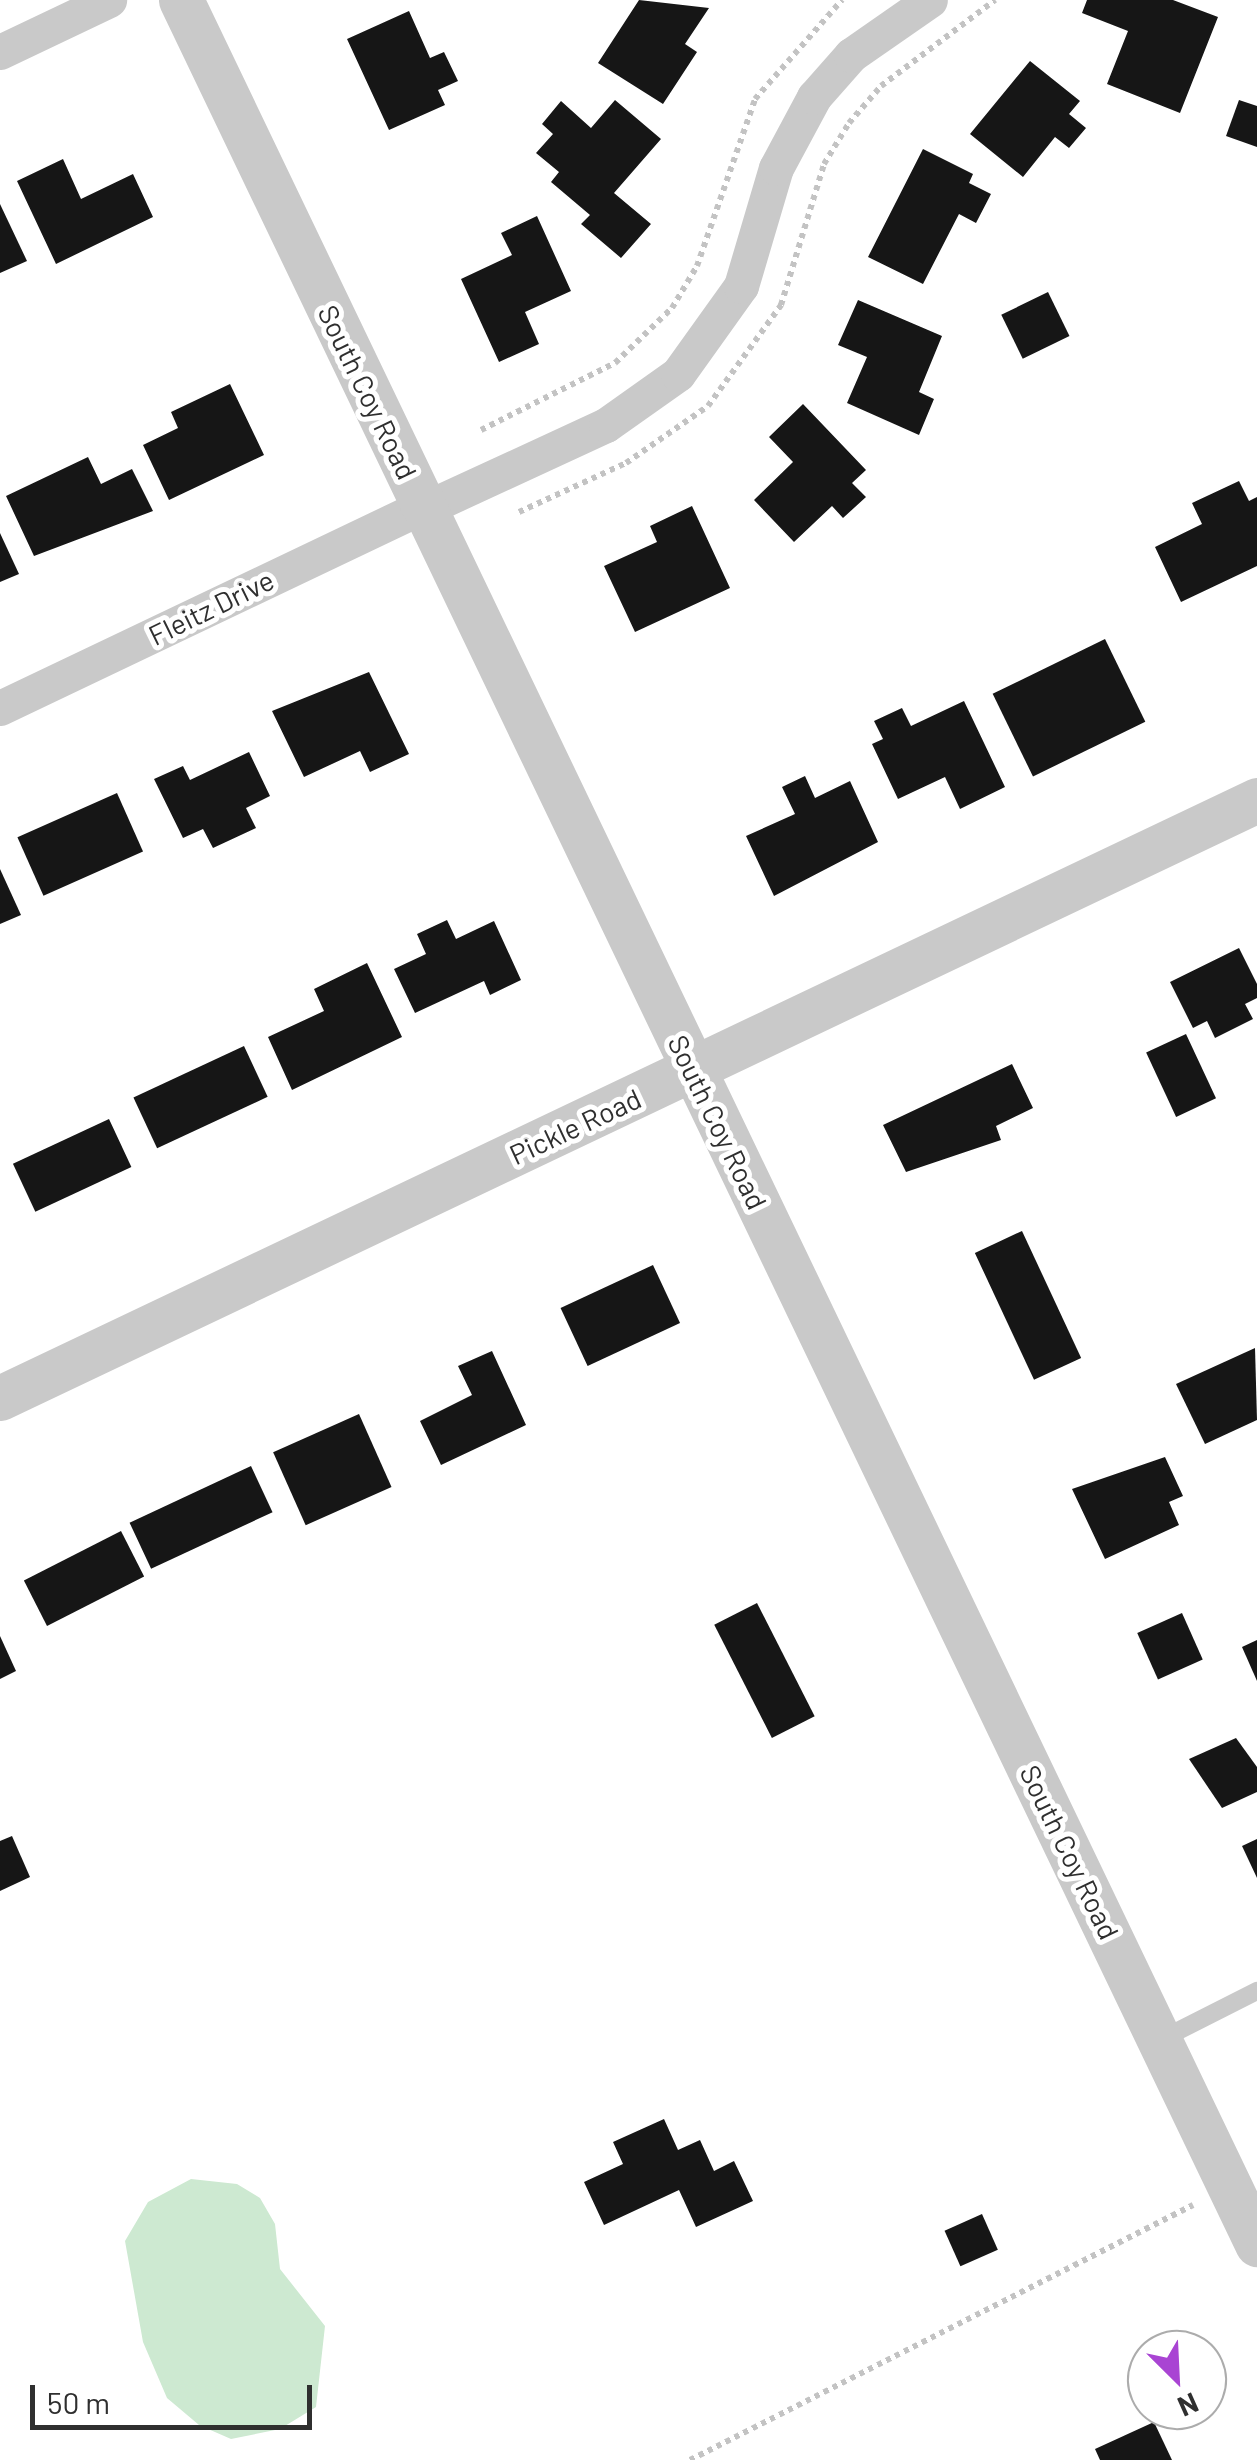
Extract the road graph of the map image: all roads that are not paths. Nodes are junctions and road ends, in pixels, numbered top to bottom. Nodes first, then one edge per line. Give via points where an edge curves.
1 (109, 0) edge
2 (181, 0) edge
3 (930, 0) edge
4 (0, 52) edge
5 (424, 508) junction
6 (0, 708) edge
7 (1257, 800) edge
8 (692, 1071) junction
9 (0, 1398) edge
10 (1257, 1991) edge
11 (1160, 2040) junction
12 (1257, 2244) edge

1 - 4 street
2 - 5 street, South Coy Road
3 - 5 street, Fleitz Drive via 851,55 806,110 776,168 742,286 678,374 606,426
5 - 6 street, Fleitz Drive
5 - 8 street, South Coy Road
7 - 8 street, Pickle Road
8 - 9 street, Pickle Road
8 - 11 street, South Coy Road
10 - 11 lane
11 - 12 street, South Coy Road

